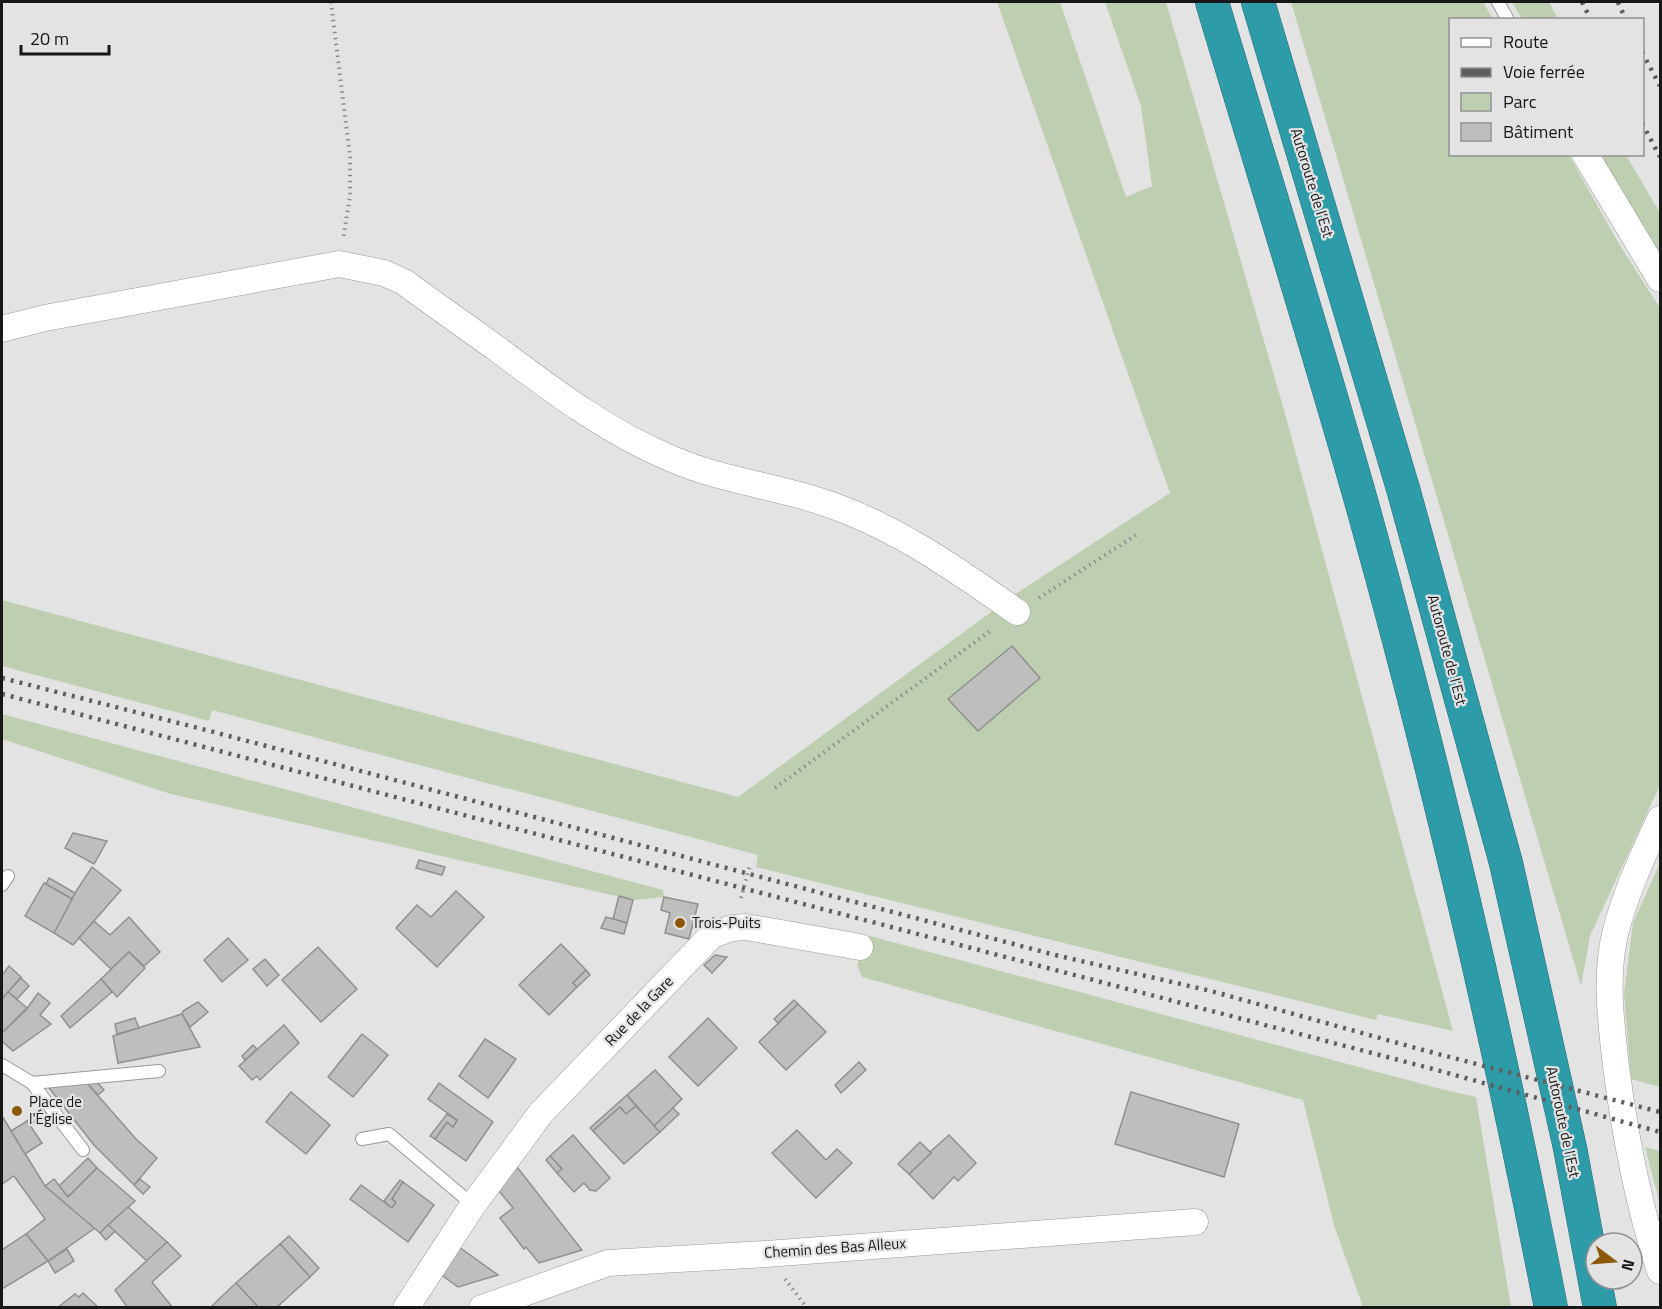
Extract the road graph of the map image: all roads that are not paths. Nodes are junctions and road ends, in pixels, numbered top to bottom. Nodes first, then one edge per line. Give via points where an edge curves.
1 (1212, 2) edge
2 (1258, 2) edge
3 (1498, 2) edge
4 (1507, 18) edge
5 (1586, 156) edge
6 (1660, 279) edge
7 (2, 329) edge
8 (1017, 612) road end
9 (1660, 819) edge
10 (860, 946) dead end
11 (2, 1065) edge
12 (159, 1071) dead end
13 (32, 1083) junction
14 (362, 1139) dead end
15 (83, 1150) dead end
16 (473, 1205) junction
17 (1195, 1222) dead end
18 (1660, 1272) edge
19 (406, 1308) edge
20 (482, 1308) edge
21 (1551, 1308) edge
22 (1600, 1308) edge

1 - 21 highway via 1365,515 1457,867
2 - 22 highway, Autoroute de l’Est via 1404,492 1506,863 1570,1148
3 - 4 lane
5 - 6 street
7 - 8 street via 339,264 384,273 404,282 587,414 636,442 703,471 861,516 949,564
9 - 18 street via 1615,934 1610,991 1624,1130
10 - 16 street, Rue de la Gare via 746,927 712,935 541,1113
11 - 13 lane
12 - 13 lane
13 - 15 lane
14 - 16 lane via 389,1134
16 - 19 street, Rue de la Gare
17 - 20 street, Chemin des Bas Alleux via 608,1263

